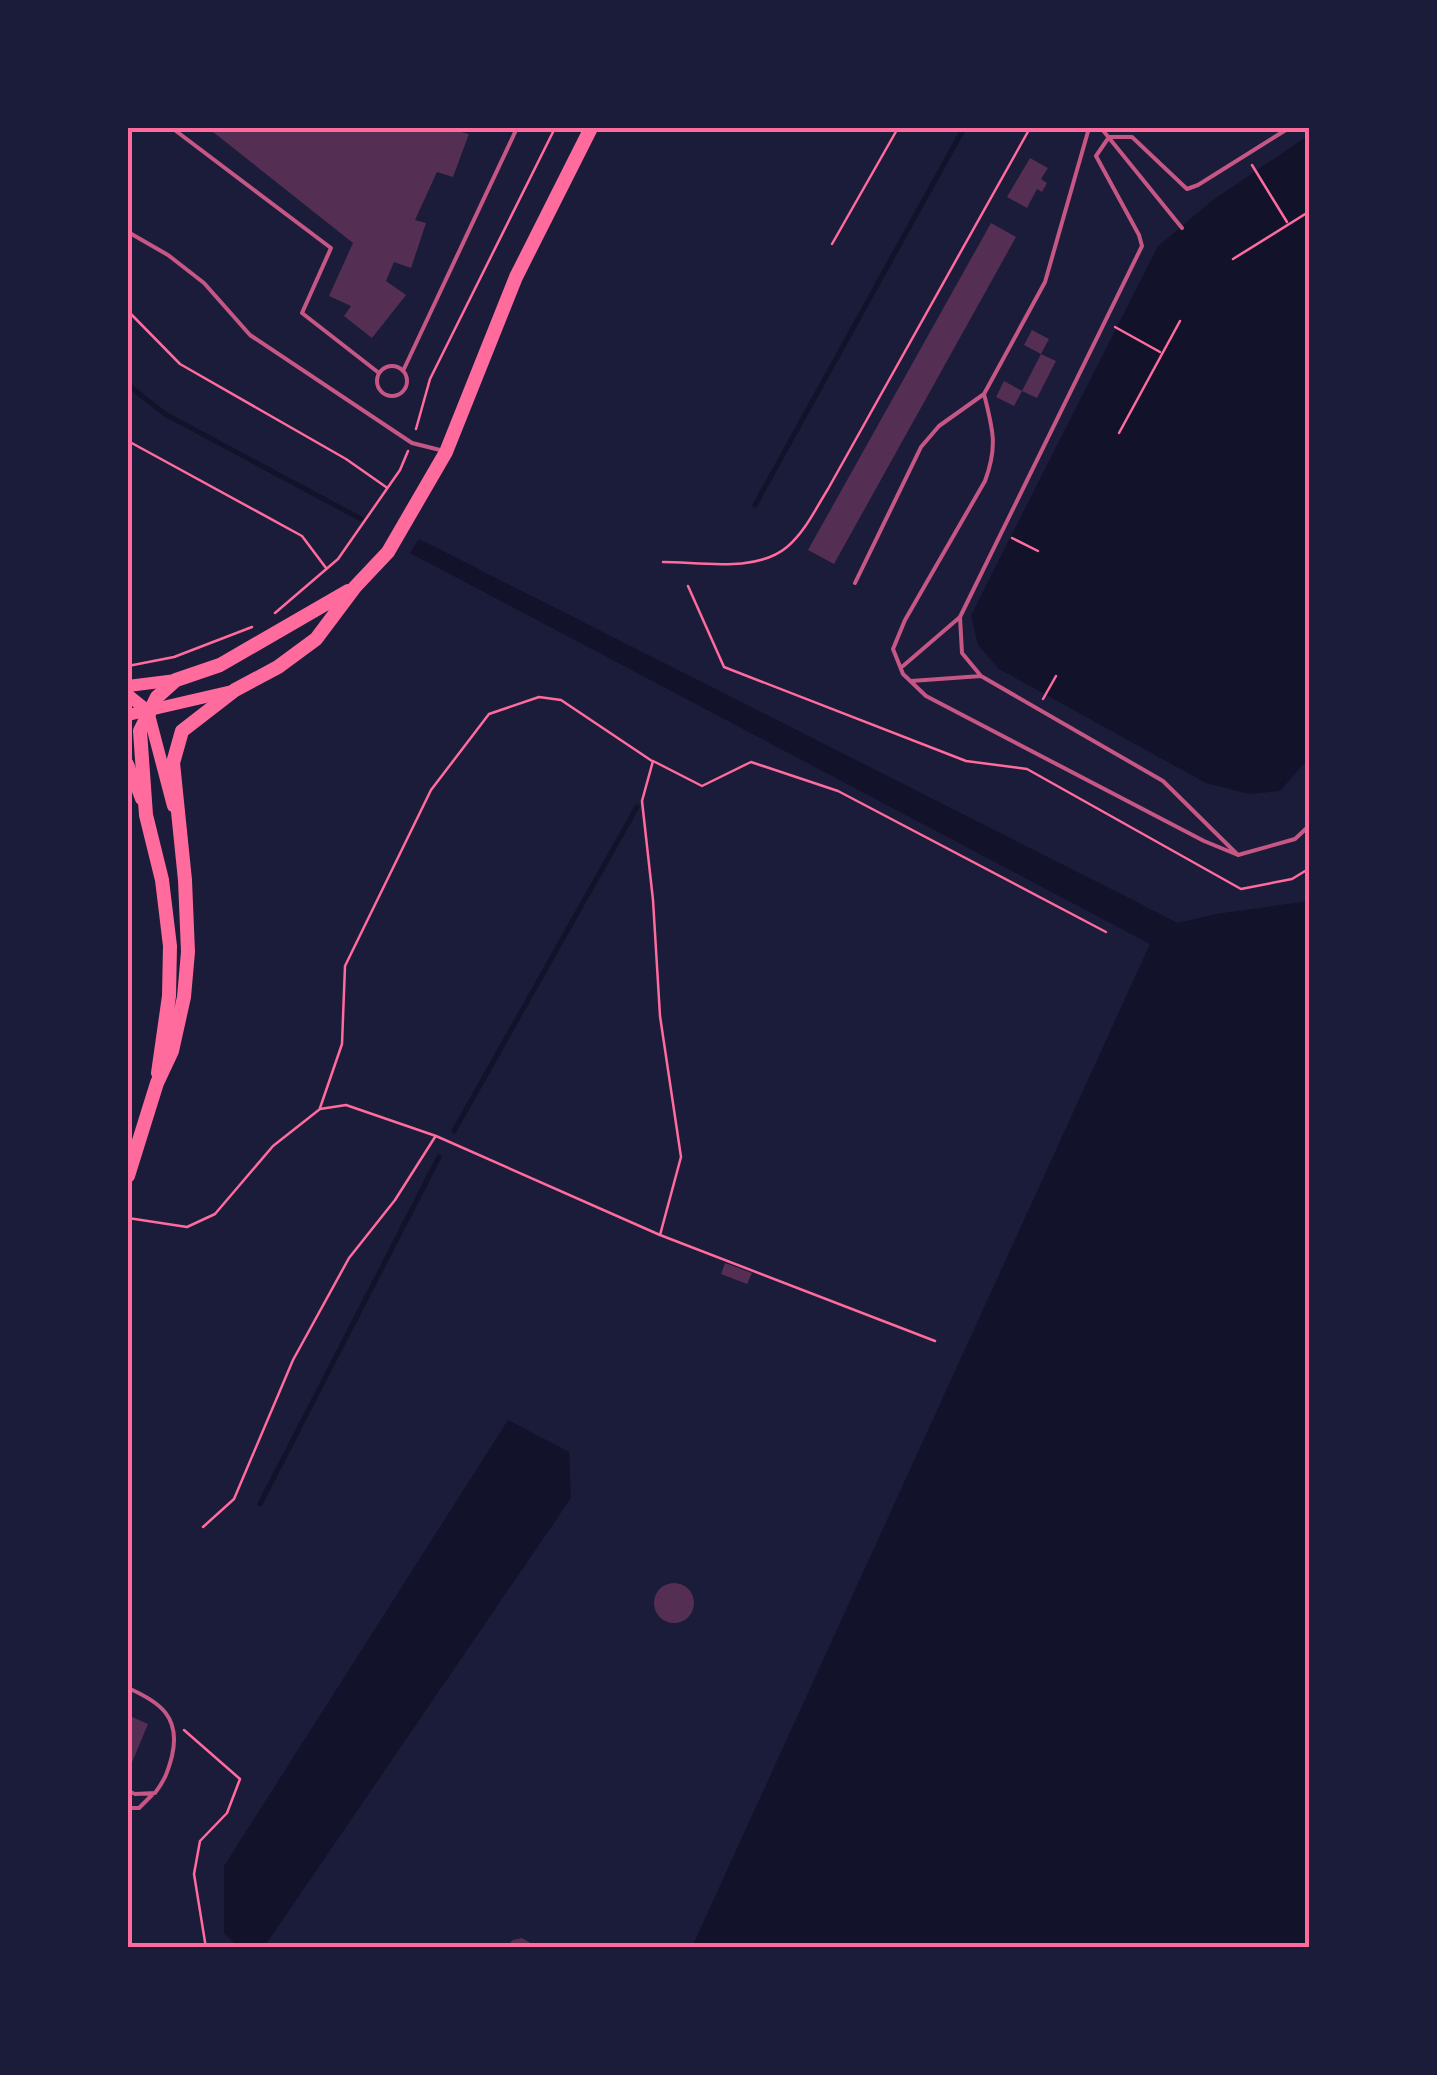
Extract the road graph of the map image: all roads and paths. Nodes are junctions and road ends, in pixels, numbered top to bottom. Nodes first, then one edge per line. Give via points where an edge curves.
1 (172, 128) edge
2 (517, 128) edge
3 (556, 128) edge
4 (591, 128) edge
5 (898, 128) edge
6 (1030, 128) edge
7 (1089, 128) edge
8 (1101, 128) edge
9 (1289, 128) edge
10 (1109, 137) junction
11 (1246, 155) junction
12 (1310, 211) edge
13 (1288, 222) junction
14 (1182, 228) dead end
15 (128, 232) edge
16 (832, 244) dead end
17 (1233, 259) dead end
18 (128, 311) edge
19 (1105, 321) junction
20 (1180, 321) dead end
21 (1161, 353) junction
22 (403, 371) junction
23 (379, 373) junction
24 (984, 394) junction
25 (1119, 434) dead end
26 (128, 441) edge
27 (412, 443) junction
28 (446, 452) junction
29 (387, 488) junction
30 (1002, 532) junction
31 (1038, 551) dead end
32 (663, 562) dead end
33 (327, 569) junction
34 (855, 584) dead end
35 (688, 586) dead end
36 (355, 587) junction
37 (960, 617) junction
38 (128, 666) edge
39 (902, 667) junction
40 (981, 676) junction
41 (1056, 676) dead end
42 (176, 680) junction
43 (910, 681) junction
44 (128, 686) edge
45 (235, 690) junction
46 (128, 695) edge
47 (1038, 709) junction
48 (148, 711) junction
49 (128, 714) edge
50 (653, 762) junction
51 (128, 764) edge
52 (146, 815) junction
53 (177, 818) junction
54 (1310, 825) edge
55 (1238, 855) junction
56 (1310, 868) edge
57 (1106, 932) dead end
58 (128, 936) edge
59 (128, 949) edge
60 (158, 1084) junction
61 (320, 1109) junction
62 (436, 1136) junction
63 (128, 1176) edge
64 (128, 1218) edge
65 (660, 1236) junction
66 (935, 1341) dead end
67 (204, 1528) dead end
68 (128, 1688) edge
69 (171, 1720) junction
70 (128, 1791) edge
71 (154, 1793) junction
72 (128, 1808) edge
73 (206, 1948) edge

1 - 23 lane via 331,248 302,314
2 - 22 lane
3 - 27 path via 430,378
4 - 28 main road via 516,277
5 - 16 path
6 - 32 path via 828,488 786,548 753,561
7 - 24 lane via 1046,282
8 - 10 lane
9 - 11 lane
10 - 11 lane via 1132,137 1188,189
10 - 14 lane
10 - 19 lane via 1096,156 1142,246
11 - 13 path
12 - 13 path
13 - 17 path
15 - 27 lane via 204,283 250,335
18 - 29 path via 180,364
19 - 21 path
19 - 30 lane
20 - 21 path
21 - 25 path
22 - 23 lane via 390,366
22 - 23 lane via 406,386 396,396 378,388
24 - 34 lane via 921,447
24 - 39 lane via 995,437 993,460 905,620 893,649
26 - 33 path via 302,536
27 - 28 lane
27 - 29 path
28 - 36 main road via 388,552
29 - 33 path
30 - 31 path
30 - 37 lane
33 - 38 path via 264,622 174,657
35 - 56 path via 724,667 966,761 1027,769 1241,889 1292,879
36 - 42 main road via 220,665
36 - 45 main road via 316,639
37 - 39 lane
37 - 40 lane via 962,653
39 - 43 lane
40 - 43 lane
40 - 47 lane
41 - 47 path
42 - 44 main road
42 - 48 main road
43 - 55 lane via 926,696
45 - 48 main road
45 - 53 main road via 182,731 173,762
46 - 48 main road
47 - 55 lane via 1163,782
48 - 49 main road
48 - 52 main road via 139,752
48 - 53 main road
50 - 57 path via 702,786 751,762 838,791
50 - 61 path via 561,700 539,697 489,714 431,790 345,966 342,1044
50 - 65 path via 642,801 660,1016 681,1157
51 - 52 main road
52 - 60 main road via 170,946
53 - 60 main road via 186,982
54 - 55 lane via 1295,838
58 - 59 path
60 - 63 main road
61 - 62 path via 346,1105
61 - 64 path via 274,1146 215,1214 187,1228
62 - 65 path
62 - 67 path via 348,1258 293,1360 234,1499
65 - 66 path
68 - 69 lane via 154,1700
69 - 71 lane via 176,1740 166,1779
69 - 73 path via 240,1779 227,1814 200,1840 194,1874
70 - 71 lane
71 - 72 lane via 139,1808

